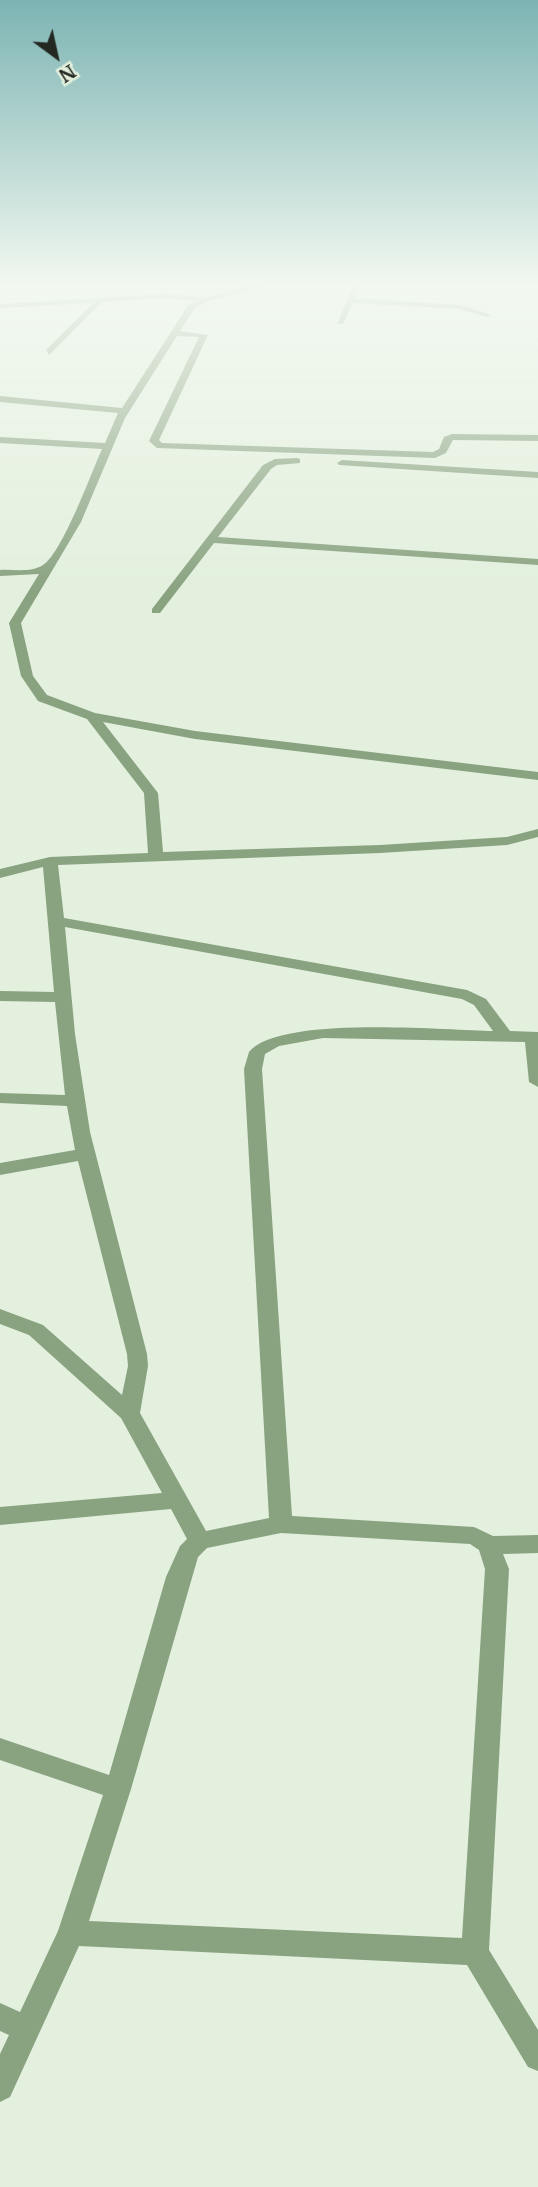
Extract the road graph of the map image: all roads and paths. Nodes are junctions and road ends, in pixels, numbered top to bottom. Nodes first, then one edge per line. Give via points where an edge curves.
1 (139, 388) edge
2 (180, 388) edge
3 (0, 399) edge
4 (124, 411) junction
5 (538, 438) edge
6 (0, 440) edge
7 (108, 446) junction
8 (538, 475) edge
9 (211, 540) junction
10 (538, 562) edge
11 (48, 569) junction
12 (0, 573) edge
13 (156, 611) dead end
14 (92, 716) junction
15 (538, 776) edge
16 (538, 833) edge
17 (156, 856) junction
18 (50, 861) junction
19 (0, 874) edge
20 (57, 921) junction
21 (0, 996) edge
22 (62, 997) junction
23 (505, 1036) junction
24 (536, 1037) edge
25 (538, 1082) edge
26 (0, 1098) edge
27 (75, 1101) junction
28 (87, 1154) junction
29 (0, 1169) edge
30 (0, 1316) edge
31 (129, 1413) junction
32 (178, 1500) junction
33 (0, 1516) edge
34 (281, 1524) junction
35 (200, 1541) junction
36 (538, 1544) edge
37 (489, 1545) junction
38 (0, 1749) edge
39 (118, 1788) junction
40 (71, 1933) junction
41 (475, 1952) junction
42 (0, 2017) edge
43 (27, 2029) junction
44 (538, 2057) edge
45 (0, 2087) edge

1 - 4 street
2 - 5 street via 154,444 435,455 452,437
3 - 4 street
4 - 7 street
6 - 7 street
7 - 11 street via 76,522
8 - 9 street via 275,462
9 - 10 street
9 - 13 street
11 - 12 street
11 - 14 street via 15,623 27,676 47,701
14 - 15 street via 195,735
14 - 17 street via 151,793
16 - 17 street via 476,844
17 - 18 street
18 - 19 street
18 - 20 street
20 - 22 street
20 - 23 street via 467,995 480,1002
21 - 22 street
22 - 27 street
23 - 24 street
23 - 34 street via 323,1033 274,1042 257,1052 253,1069
24 - 25 street
26 - 27 street
27 - 28 street
28 - 29 street
28 - 31 street via 137,1354
30 - 31 street via 36,1330
31 - 32 street
32 - 33 street
32 - 35 street
34 - 35 street
34 - 37 street via 474,1536
35 - 39 street via 188,1552 178,1577
36 - 37 street
37 - 41 street via 496,1569
38 - 39 street
39 - 40 street
40 - 41 street
40 - 43 street
41 - 44 street
42 - 43 street
43 - 45 street

